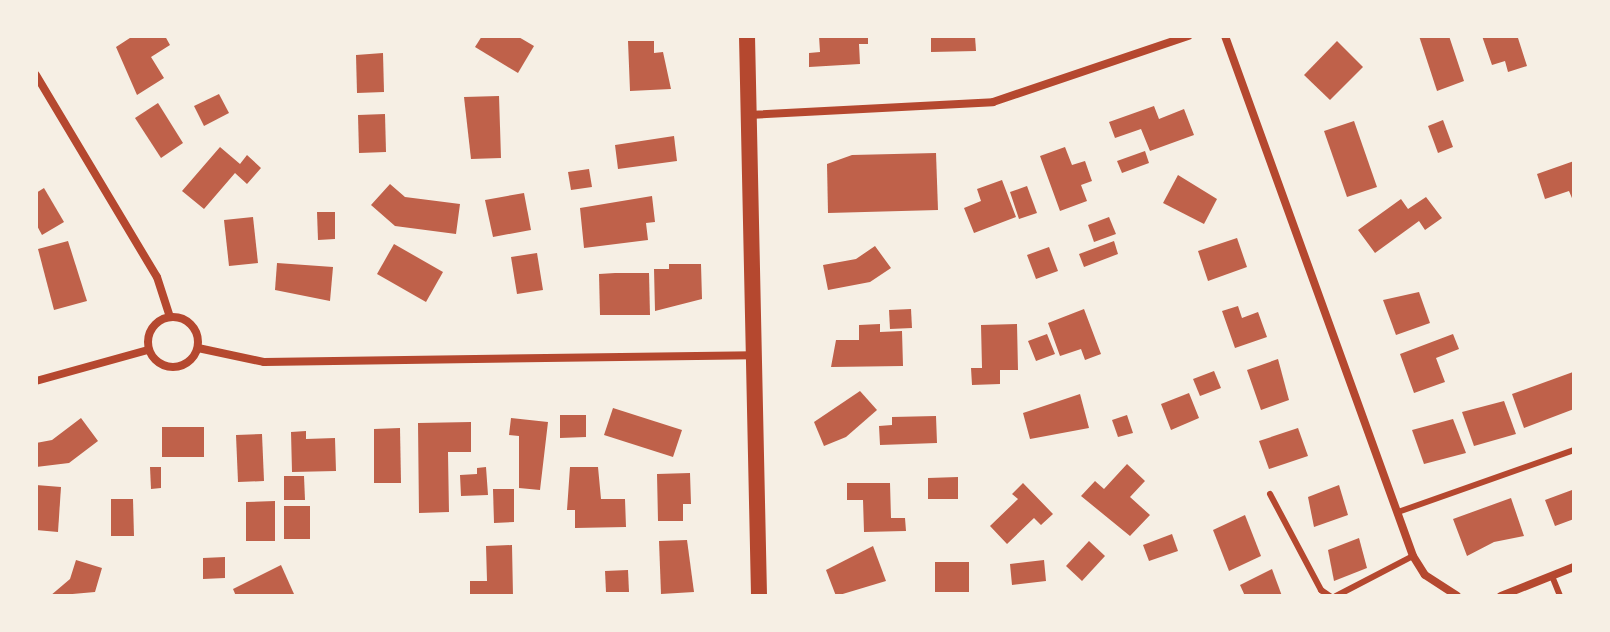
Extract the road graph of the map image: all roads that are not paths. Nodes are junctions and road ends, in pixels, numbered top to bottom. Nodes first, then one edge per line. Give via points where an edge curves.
1 (747, 36) edge
2 (1188, 36) edge
3 (1225, 36) edge
4 (36, 75) edge
5 (749, 115) junction
6 (170, 317) junction
7 (198, 348) junction
8 (148, 350) junction
9 (753, 355) junction
10 (36, 381) edge
11 (1574, 450) edge
12 (1270, 494) dead end
13 (1398, 512) junction
14 (1413, 556) junction
15 (1574, 567) edge
16 (1552, 576) junction
17 (759, 596) edge
18 (1333, 596) edge
19 (1457, 596) edge
20 (1501, 596) edge
21 (1560, 596) edge

1 - 5 main road
2 - 5 street via 993,102
3 - 13 street
4 - 6 street via 157,277
5 - 9 main road
6 - 7 street via 192,325
6 - 8 street via 154,325
7 - 8 street via 179,367 160,365
7 - 9 street via 264,362
8 - 10 street
9 - 17 main road
11 - 13 lane
12 - 18 lane via 1321,590
13 - 14 street
14 - 18 lane
14 - 19 street via 1425,575
15 - 16 street
16 - 20 street
16 - 21 lane

